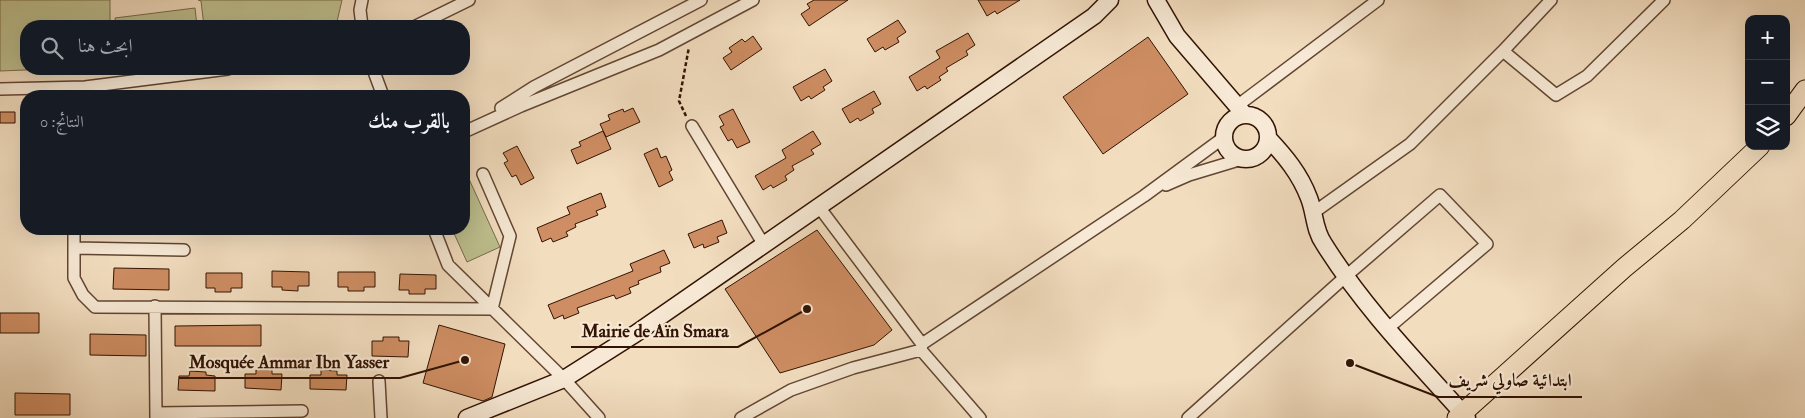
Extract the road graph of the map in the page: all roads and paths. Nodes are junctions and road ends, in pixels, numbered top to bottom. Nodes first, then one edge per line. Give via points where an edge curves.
1 (362, 0) edge
2 (469, 0) edge
3 (701, 0) edge
4 (753, 0) edge
5 (1110, 0) edge
6 (1156, 0) edge
7 (1378, 0) edge
8 (1551, 0) edge
9 (1664, 0) edge
10 (361, 20) edge
11 (428, 20) edge
12 (692, 33) junction
13 (1503, 51) junction
14 (188, 75) edge
15 (375, 75) edge
16 (1214, 79) junction
17 (0, 89) edge
18 (25, 90) edge
19 (87, 90) edge
20 (382, 90) edge
21 (1805, 90) edge
22 (1241, 110) junction
23 (1790, 111) edge
24 (475, 126) junction
25 (692, 126) joint
26 (470, 129) edge
27 (1226, 130) junction
28 (1268, 138) junction
29 (1756, 150) edge
30 (1242, 159) junction
31 (482, 174) dead end
32 (1144, 196) junction
33 (819, 207) junction
34 (1313, 213) junction
35 (74, 235) edge
36 (436, 235) edge
37 (764, 245) junction
38 (74, 248) junction
39 (184, 250) dead end
40 (1345, 277) junction
41 (155, 306) junction
42 (492, 309) junction
43 (1387, 329) junction
44 (922, 347) junction
45 (564, 379) junction
46 (378, 381) dead end
47 (302, 411) dead end
48 (156, 415) edge
49 (1462, 416) edge
50 (382, 418) edge
51 (467, 418) edge
52 (599, 418) edge
53 (741, 418) edge
54 (980, 418) edge
55 (1188, 418) edge

1 - 10 street
2 - 11 street
3 - 24 street via 534,86
4 - 12 street
5 - 33 main road via 1094,16
6 - 16 main road via 1177,36
7 - 22 street
8 - 13 street
9 - 13 street via 1587,76 1556,95
12 - 24 street via 660,50
12 - 25 path via 679,101
13 - 34 street via 1410,144
14 - 19 street
15 - 20 street
16 - 22 main road
16 - 27 main road
17 - 18 street
21 - 23 main road
22 - 27 main road
22 - 28 main road via 1264,124
24 - 26 street
25 - 37 street
27 - 30 main road via 1224,144 1231,154
27 - 32 street
28 - 30 main road via 1257,157
28 - 34 main road via 1289,160 1309,198
29 - 49 main road
30 - 32 street via 1188,175
31 - 42 street via 510,236
32 - 44 street
33 - 37 main road
33 - 44 street
34 - 40 main road via 1318,235
35 - 38 street
36 - 42 street via 448,265
37 - 45 main road
38 - 39 street
38 - 41 street via 74,278 83,295 95,307
40 - 43 main road
40 - 43 street via 1440,195 1487,244
40 - 55 street
41 - 42 street
41 - 48 street
42 - 45 street
43 - 49 main road
44 - 53 street via 791,390
44 - 54 street
45 - 51 main road
45 - 52 street
46 - 50 street
47 - 48 street

